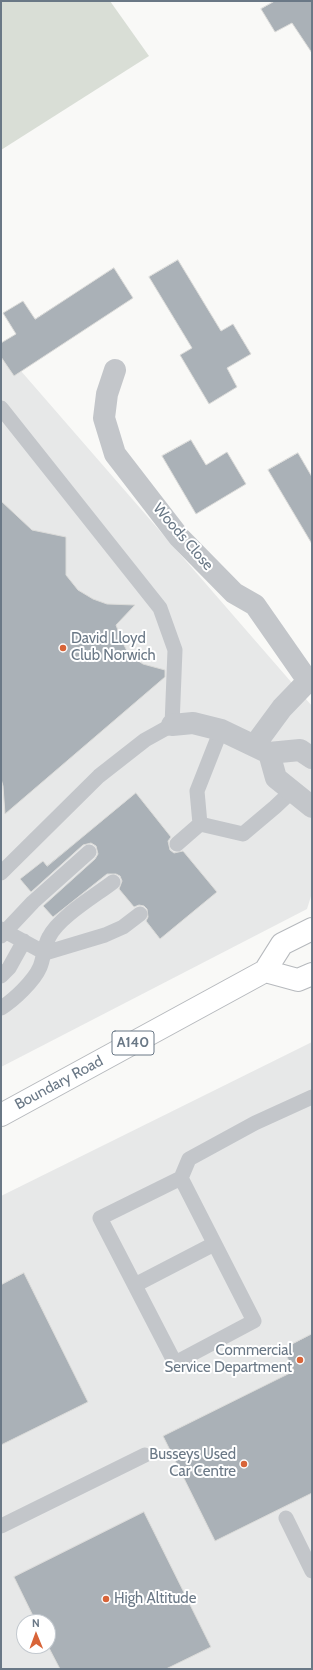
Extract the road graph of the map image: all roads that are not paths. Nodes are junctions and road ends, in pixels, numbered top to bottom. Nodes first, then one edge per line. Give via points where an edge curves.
1 (114, 370) dead end
2 (1, 408) edge
3 (310, 683) edge
4 (172, 725) junction
5 (220, 730) junction
6 (261, 749) junction
7 (312, 758) edge
8 (292, 791) junction
9 (312, 807) edge
10 (200, 824) junction
11 (177, 844) dead end
12 (89, 852) dead end
13 (1, 873) edge
14 (113, 882) dead end
15 (140, 914) dead end
16 (312, 930) edge
17 (3, 932) edge
18 (24, 941) junction
19 (45, 954) junction
20 (265, 972) junction
21 (312, 974) edge
22 (1, 976) edge
23 (1, 1008) edge
24 (312, 1096) edge
25 (1, 1115) edge
26 (181, 1178) junction
27 (214, 1244) junction
28 (135, 1285) junction
29 (144, 1455) dead end
30 (286, 1518) dead end
31 (1, 1526) edge
32 (312, 1571) edge

1 - 3 street, Woods Close via 104,418 115,454 179,537 234,593 255,605
2 - 4 lane via 160,608 175,650
3 - 6 street, Woods Close via 282,708
4 - 5 street via 193,723
4 - 13 lane via 145,740 99,776
5 - 6 street
5 - 10 lane via 197,790
6 - 7 street via 300,750
6 - 8 street via 276,778
8 - 9 street
8 - 10 lane via 243,834
10 - 11 lane
12 - 17 lane
14 - 19 lane via 60,922 48,938
15 - 19 lane via 123,927 105,935
16 - 20 highway via 282,944
17 - 18 lane
18 - 19 lane
18 - 22 lane via 9,968
19 - 23 lane via 34,978
20 - 21 highway via 298,980
20 - 25 highway, Boundary Road / A140
24 - 26 lane via 189,1159
26 - 27 lane
26 - 28 lane via 100,1218
27 - 28 lane
27 - 28 lane via 254,1322 181,1360 175,1363
29 - 31 lane
30 - 32 lane

